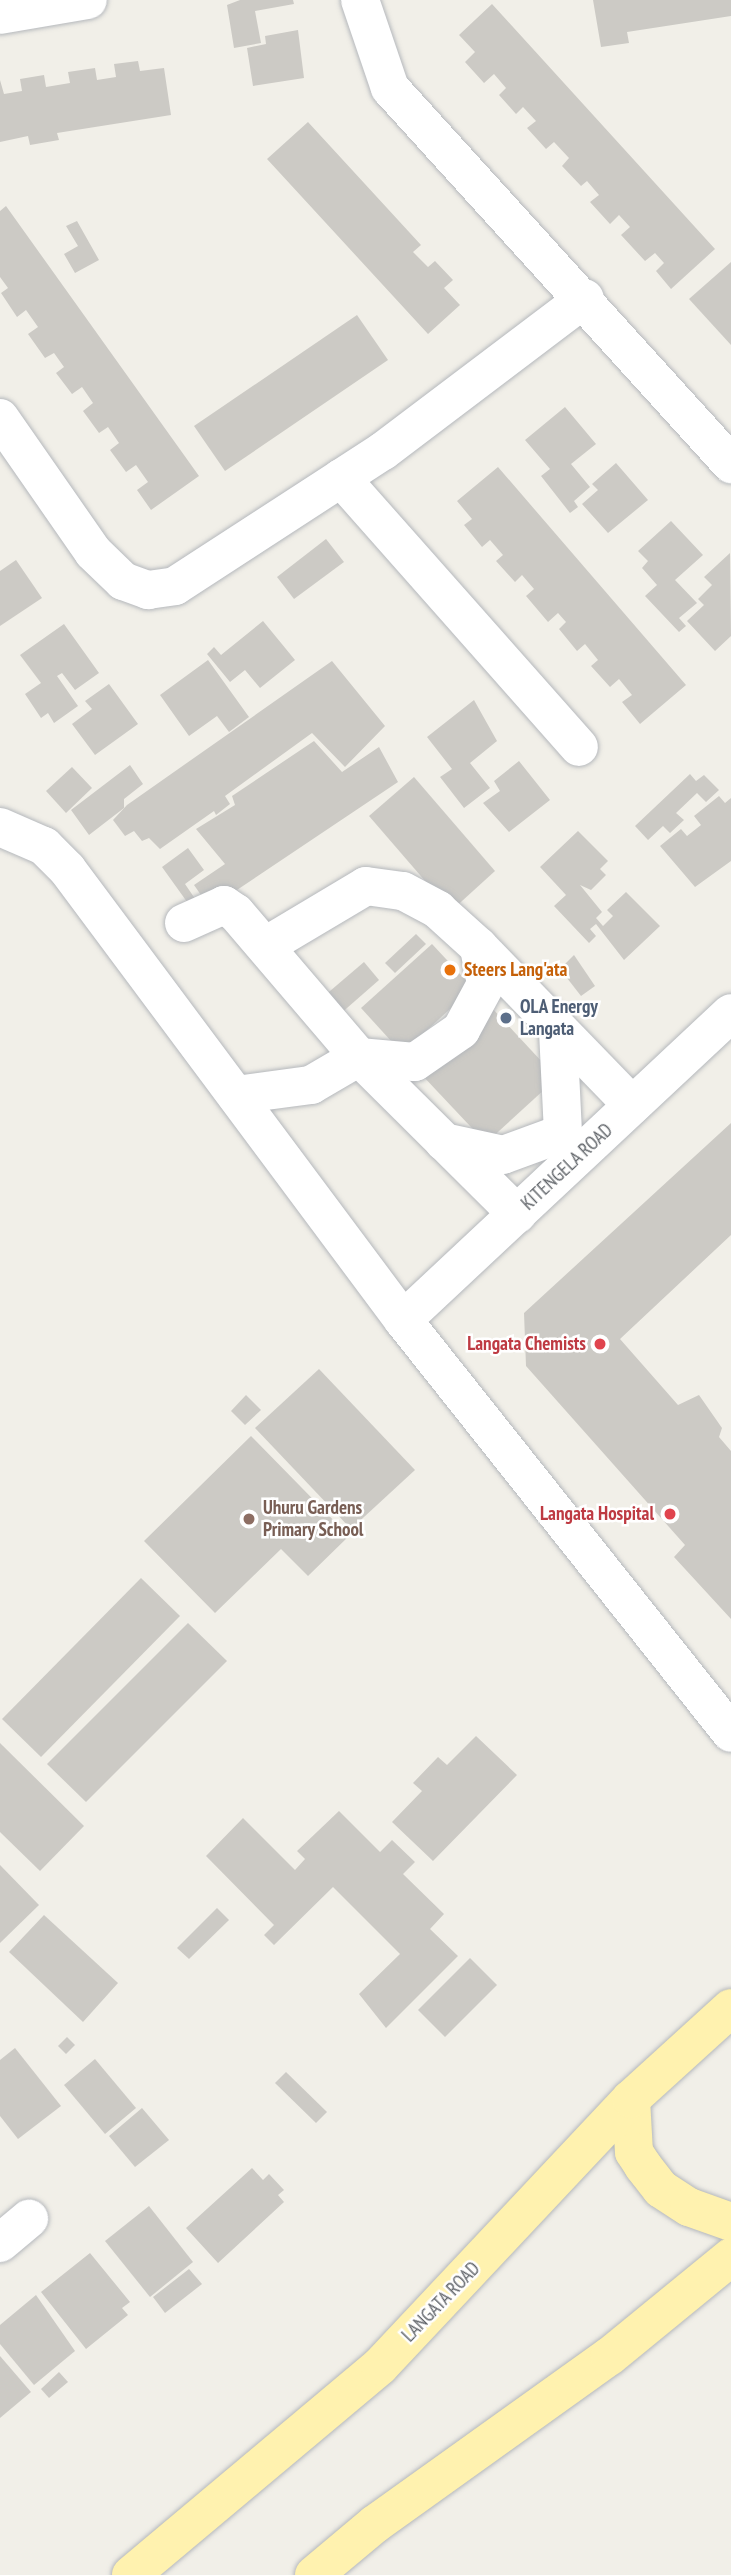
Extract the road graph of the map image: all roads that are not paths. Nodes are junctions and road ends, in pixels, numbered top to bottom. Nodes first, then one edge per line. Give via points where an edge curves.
1 (88, 0) edge
2 (360, 0) edge
3 (0, 16) edge
4 (584, 298) junction
5 (0, 418) edge
6 (731, 464) edge
7 (341, 478) junction
8 (579, 747) dead end
9 (0, 827) edge
10 (184, 923) dead end
11 (267, 946) junction
12 (479, 947) junction
13 (731, 1013) edge
14 (558, 1030) junction
15 (359, 1056) junction
16 (236, 1095) junction
17 (632, 1105) junction
18 (444, 1142) junction
19 (516, 1214) junction
20 (403, 1320) junction
21 (731, 1733) edge
22 (731, 2007) edge
23 (632, 2099) junction
24 (29, 2219) dead end
25 (731, 2222) edge
26 (0, 2243) edge
27 (731, 2257) edge
28 (131, 2575) edge
29 (314, 2575) edge

1 - 3 street
2 - 4 street via 390,88
4 - 6 street
4 - 7 street
5 - 7 street via 93,552 123,582 148,590 175,586
7 - 8 street
9 - 16 street via 44,846 67,869
10 - 11 street via 224,905
11 - 12 street via 375,884 438,910
11 - 15 street
12 - 14 street
12 - 15 street via 485,984 461,1030 415,1062
13 - 17 street, KITENGELA ROAD
14 - 17 street
14 - 18 street via 563,1133 503,1154
15 - 16 street via 311,1085
15 - 18 street
16 - 20 street
17 - 19 street, KITENGELA ROAD
18 - 19 street
19 - 20 street, KITENGELA ROAD
20 - 21 street
22 - 23 main road, LANGATA ROAD
23 - 25 main road via 634,2152 661,2189 689,2207
23 - 28 main road, LANGATA ROAD via 380,2366
24 - 26 street
27 - 29 main road via 610,2356 375,2524

